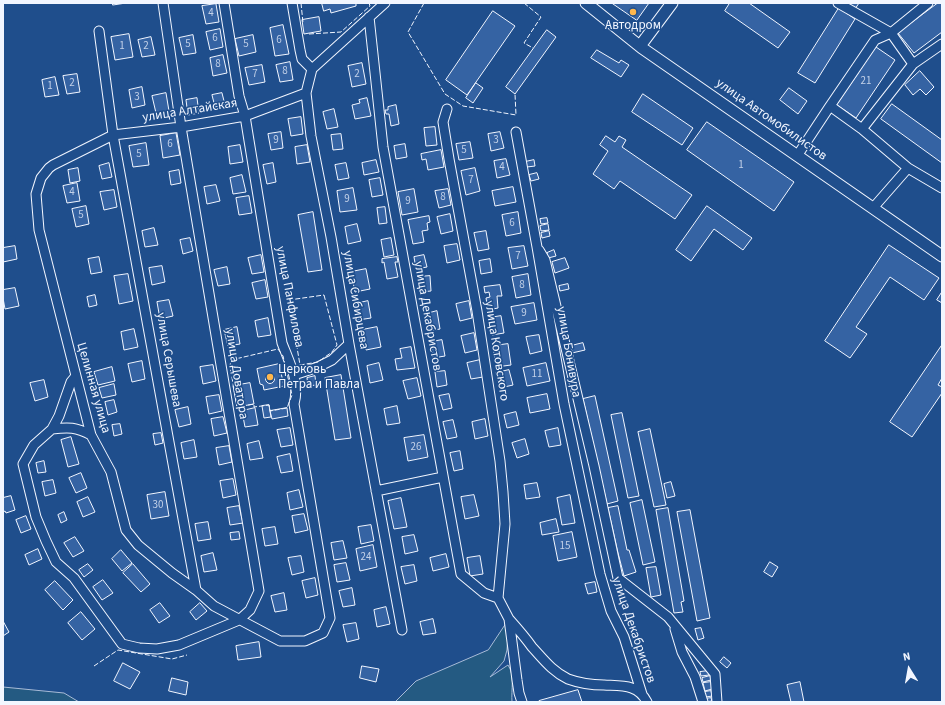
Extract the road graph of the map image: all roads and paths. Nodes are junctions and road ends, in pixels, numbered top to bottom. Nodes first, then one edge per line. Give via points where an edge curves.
1 (163, 3) edge
2 (224, 3) edge
3 (292, 3) edge
4 (384, 3) edge
5 (586, 3) edge
6 (672, 3) edge
7 (838, 3) edge
8 (928, 3) edge
9 (369, 17) junction
10 (99, 31) dead end
11 (891, 33) junction
12 (942, 44) edge
13 (640, 46) junction
14 (913, 64) junction
15 (312, 69) junction
16 (306, 93) junction
17 (830, 106) junction
18 (447, 109) dead end
19 (245, 116) junction
20 (181, 127) junction
21 (862, 129) junction
22 (516, 132) dead end
23 (113, 135) junction
24 (797, 156) junction
25 (908, 168) junction
26 (41, 178) joint
27 (942, 188) edge
28 (873, 208) junction
29 (537, 247) junction
30 (942, 256) edge
31 (349, 344) junction
32 (294, 375) junction
33 (76, 376) junction
34 (52, 429) junction
35 (91, 435) junction
36 (443, 477) junction
37 (376, 491) junction
38 (600, 574) joint
39 (196, 590) junction
40 (498, 598) junction
41 (671, 614) dead end
42 (330, 618) joint
43 (509, 619) junction
44 (239, 620) junction
45 (402, 630) dead end
46 (644, 698) edge
47 (522, 702) edge
48 (703, 702) edge
49 (716, 702) edge

1 - 20 street, улица Доватора
2 - 19 street, улица Панфилова via 239,96
3 - 15 street via 302,59
4 - 9 street
5 - 13 street, улица Автомобилистов
6 - 13 street
7 - 11 street
8 - 11 street
9 - 15 street
9 - 36 street, улица Декабристов via 383,147
10 - 23 street, улица Серышева
11 - 14 street
11 - 17 street via 875,40
12 - 14 street
13 - 24 street, улица Автомобилистов
14 - 21 street
15 - 16 street
16 - 19 street, улица Алтайская
16 - 31 street, улица Сибирцева via 311,136
17 - 21 street
17 - 24 street
18 - 40 street, улица Котовского via 443,122 477,311 504,492 505,524
19 - 20 street, улица Алтайская
19 - 32 street, улица Панфилова via 282,343
20 - 23 street, улица Алтайская
20 - 44 street, улица Доватора via 259,591 250,610
21 - 25 street
22 - 29 street, улица Бонивура
23 - 26 street, улица Алтайская via 54,164
23 - 39 street, улица Серышева
24 - 28 street, улица Автомобилистов
25 - 27 street
25 - 28 street
26 - 33 street, Целинная улица via 36,194 39,230
28 - 30 street, улица Автомобилистов
29 - 38 street, улица Бонивура via 564,404
29 - 49 street via 545,260 618,578 668,617 715,674
31 - 32 street via 332,360
31 - 37 street, улица Сибирцева
32 - 42 street, улица Панфилова via 294,404
33 - 34 street via 71,382
33 - 35 street, Целинная улица
34 - 35 street via 67,427
34 - 44 street via 34,446 23,464 36,517 56,562 74,578 122,644 157,649 179,645
35 - 39 street, Целинная улица via 111,472 126,530 138,545
36 - 37 street
36 - 40 street, улица Декабристов via 461,574 484,593
37 - 45 street, улица Сибирцева
38 - 46 street, улица Декабристов via 611,611 624,637
39 - 44 street, Целинная улица via 214,606
40 - 43 street
41 - 48 street via 682,652 695,677
42 - 44 street, Целинная улица via 323,633 305,641 280,641
43 - 46 street, улица Декабристов via 547,665 562,675 588,684 633,688
43 - 47 street via 518,690

